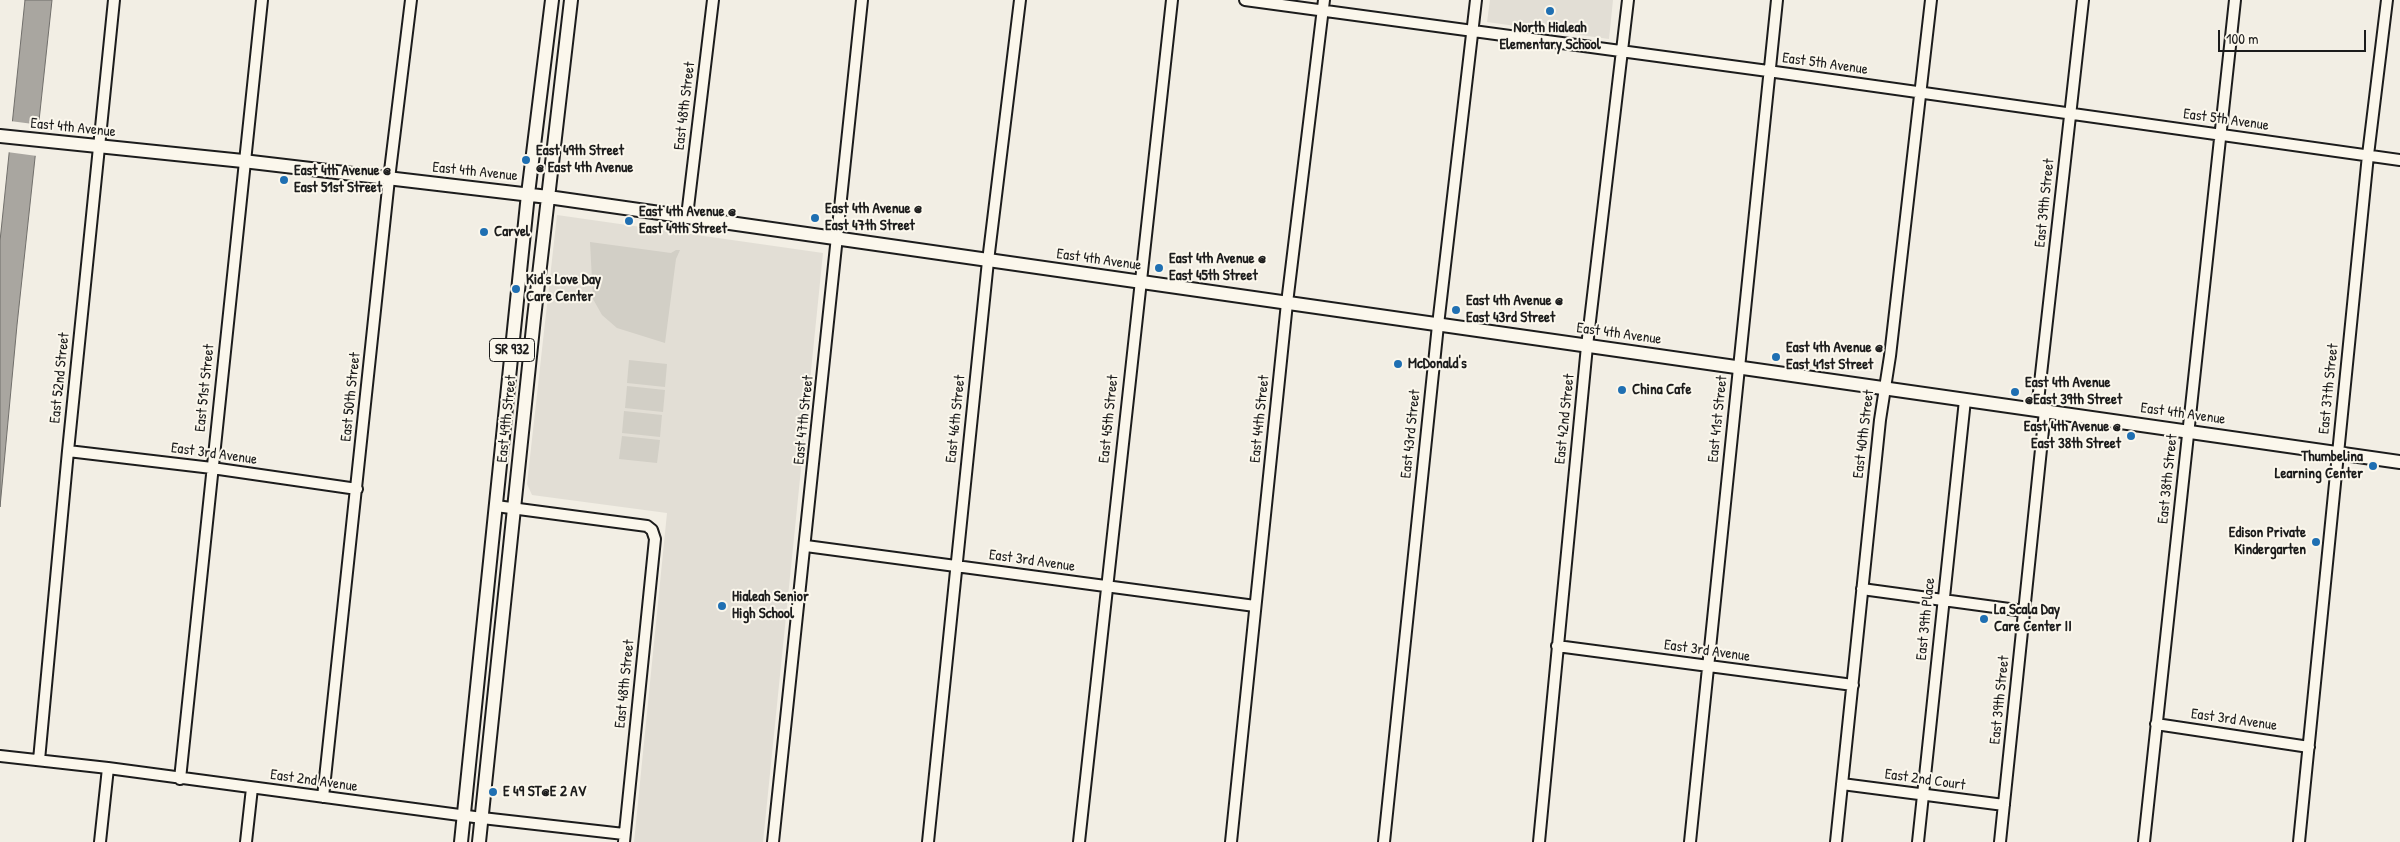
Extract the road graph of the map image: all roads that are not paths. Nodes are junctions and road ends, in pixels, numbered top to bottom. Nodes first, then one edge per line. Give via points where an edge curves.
1 (114, 0) edge
2 (262, 0) edge
3 (411, 0) edge
4 (552, 0) edge
5 (571, 0) edge
6 (713, 0) edge
7 (862, 0) edge
8 (1020, 0) edge
9 (1172, 0) edge
10 (1245, 0) edge
11 (1324, 0) edge
12 (1476, 0) edge
13 (1628, 0) edge
14 (1777, 0) edge
15 (1932, 0) edge
16 (2082, 0) edge
17 (2235, 0) edge
18 (2388, 0) edge
19 (1323, 12) junction
20 (1472, 30) junction
21 (1622, 52) junction
22 (1768, 71) junction
23 (1921, 93) junction
24 (2070, 114) junction
25 (2219, 134) junction
26 (3, 136) edge
27 (98, 148) junction
28 (2368, 155) junction
29 (2400, 160) edge
30 (244, 161) junction
31 (389, 179) junction
32 (528, 194) junction
33 (548, 197) junction
34 (686, 216) junction
35 (838, 238) junction
36 (988, 260) junction
37 (1139, 282) junction
38 (1287, 303) junction
39 (1438, 325) junction
40 (1587, 346) junction
41 (1739, 368) junction
42 (1884, 389) junction
43 (1966, 400) junction
44 (2041, 411) junction
45 (2189, 431) junction
46 (68, 450) junction
47 (2338, 453) junction
48 (2400, 462) edge
49 (212, 468) junction
50 (357, 489) junction
51 (496, 506) junction
52 (514, 509) junction
53 (806, 546) junction
54 (956, 566) junction
55 (1107, 586) junction
56 (1862, 589) junction
57 (1943, 600) junction
58 (1255, 606) junction
59 (2024, 612) junction
60 (1557, 646) junction
61 (1708, 667) junction
62 (1853, 685) junction
63 (2156, 724) junction
64 (2309, 746) junction
65 (0, 756) edge
66 (39, 760) junction
67 (108, 768) junction
68 (180, 778) junction
69 (1842, 784) junction
70 (252, 788) junction
71 (1922, 795) junction
72 (323, 797) junction
73 (2004, 805) junction
74 (464, 815) junction
75 (482, 818) junction
76 (624, 838) edge
77 (100, 842) edge
78 (246, 842) edge
79 (461, 842) edge
80 (479, 842) edge
81 (773, 842) edge
82 (928, 842) edge
83 (1079, 842) edge
84 (1231, 842) edge
85 (1384, 842) edge
86 (1539, 842) edge
87 (1690, 842) edge
88 (1836, 842) edge
89 (1918, 842) edge
90 (2000, 842) edge
91 (2144, 842) edge
92 (2299, 842) edge

1 - 27 street, East 52nd Street
2 - 30 street, East 51st Street
3 - 31 street, East 50th Street
4 - 32 main road, East 49th Street / SR 932
5 - 33 main road, East 49th Street / SR 932
6 - 34 street, East 48th Street
7 - 35 street, East 47th Street
8 - 36 street, East 46th Street
9 - 37 street, East 45th Street
10 - 19 street, East 5th Avenue
11 - 19 street, East 44th Street
12 - 20 street, East 43rd Street
13 - 21 street, East 42nd Street
14 - 22 street, East 41st Street
15 - 23 street, East 40th Street
16 - 24 street, East 39th Street
17 - 25 street, East 38th Street
18 - 28 street, East 37th Street
19 - 20 street, East 5th Avenue
19 - 38 street, East 44th Street
20 - 21 street, East 5th Avenue
20 - 39 street, East 43rd Street
21 - 22 street, East 5th Avenue
21 - 40 street, East 42nd Street
22 - 23 street, East 5th Avenue
22 - 41 street, East 41st Street
23 - 24 street, East 5th Avenue
23 - 42 street, East 40th Street
24 - 25 street, East 5th Avenue
24 - 44 street, East 39th Street
25 - 28 street, East 5th Avenue
25 - 45 street, East 38th Street
26 - 27 main road, East 4th Avenue
27 - 30 main road, East 4th Avenue
27 - 46 street, East 52nd Street
28 - 29 street, East 5th Avenue
28 - 47 street, East 37th Street
30 - 31 main road, East 4th Avenue
30 - 49 street, East 51st Street
31 - 32 main road, East 4th Avenue
31 - 50 street, East 50th Street
32 - 33 main road, East 4th Avenue
32 - 51 main road, East 49th Street / SR 932
33 - 34 main road, East 4th Avenue
33 - 52 main road, East 49th Street / SR 932
34 - 35 main road, East 4th Avenue
35 - 36 main road, East 4th Avenue
35 - 53 street, East 47th Street
36 - 37 main road, East 4th Avenue
36 - 54 street, East 46th Street
37 - 38 main road, East 4th Avenue
37 - 55 street, East 45th Street
38 - 39 main road, East 4th Avenue
38 - 58 street, East 44th Street
39 - 40 main road, East 4th Avenue
39 - 85 street, East 43rd Street
40 - 41 main road, East 4th Avenue
40 - 60 street, East 42nd Street
41 - 42 main road, East 4th Avenue
41 - 61 street, East 41st Street
42 - 43 main road, East 4th Avenue
42 - 56 street, East 40th Street
43 - 44 main road, East 4th Avenue
43 - 57 street, East 39th Place
44 - 45 main road, East 4th Avenue
44 - 59 street, East 39th Street via 2041,455
45 - 47 main road, East 4th Avenue
45 - 63 street, East 38th Street
46 - 49 street, East 3rd Avenue
46 - 66 street, East 52nd Street
47 - 48 main road, East 4th Avenue
47 - 64 street, East 37th Street
49 - 50 street, East 3rd Avenue
49 - 68 street, East 51st Street
50 - 72 street, East 50th Street
51 - 52 street
51 - 74 main road, East 49th Street / SR 932
52 - 75 main road, East 49th Street / SR 932
52 - 76 street, East 48th Street via 647,526 652,530 655,539
53 - 54 street, East 3rd Avenue
53 - 81 street, East 47th Street
54 - 55 street, East 3rd Avenue
54 - 82 street, East 46th Street
55 - 58 street, East 3rd Avenue
55 - 83 street, East 45th Street
56 - 57 street
56 - 62 street, East 40th Street
57 - 59 street
57 - 71 street, East 39th Place
58 - 84 street, East 44th Street
59 - 73 street, East 39th Street
60 - 61 street, East 3rd Avenue
60 - 86 street, East 42nd Street
61 - 62 street, East 3rd Avenue
61 - 87 street, East 41st Street
62 - 69 street, East 40th Street
63 - 64 street, East 3rd Avenue
63 - 91 street, East 38th Street
64 - 92 street, East 37th Street
65 - 66 street, East 2nd Avenue
66 - 67 street, East 2nd Avenue
67 - 68 street, East 2nd Avenue
67 - 77 street
68 - 70 street, East 2nd Avenue
69 - 71 street, East 2nd Court
69 - 88 street, East 40th Street
70 - 72 street, East 2nd Avenue
70 - 78 street
71 - 73 street, East 2nd Court
71 - 89 street, East 39th Place
72 - 74 street, East 2nd Avenue
73 - 90 street, East 39th Street
74 - 75 street, East 2nd Avenue
74 - 79 main road, East 49th Street / SR 932
75 - 76 street, East 2nd Avenue
75 - 80 main road, East 49th Street / SR 932

